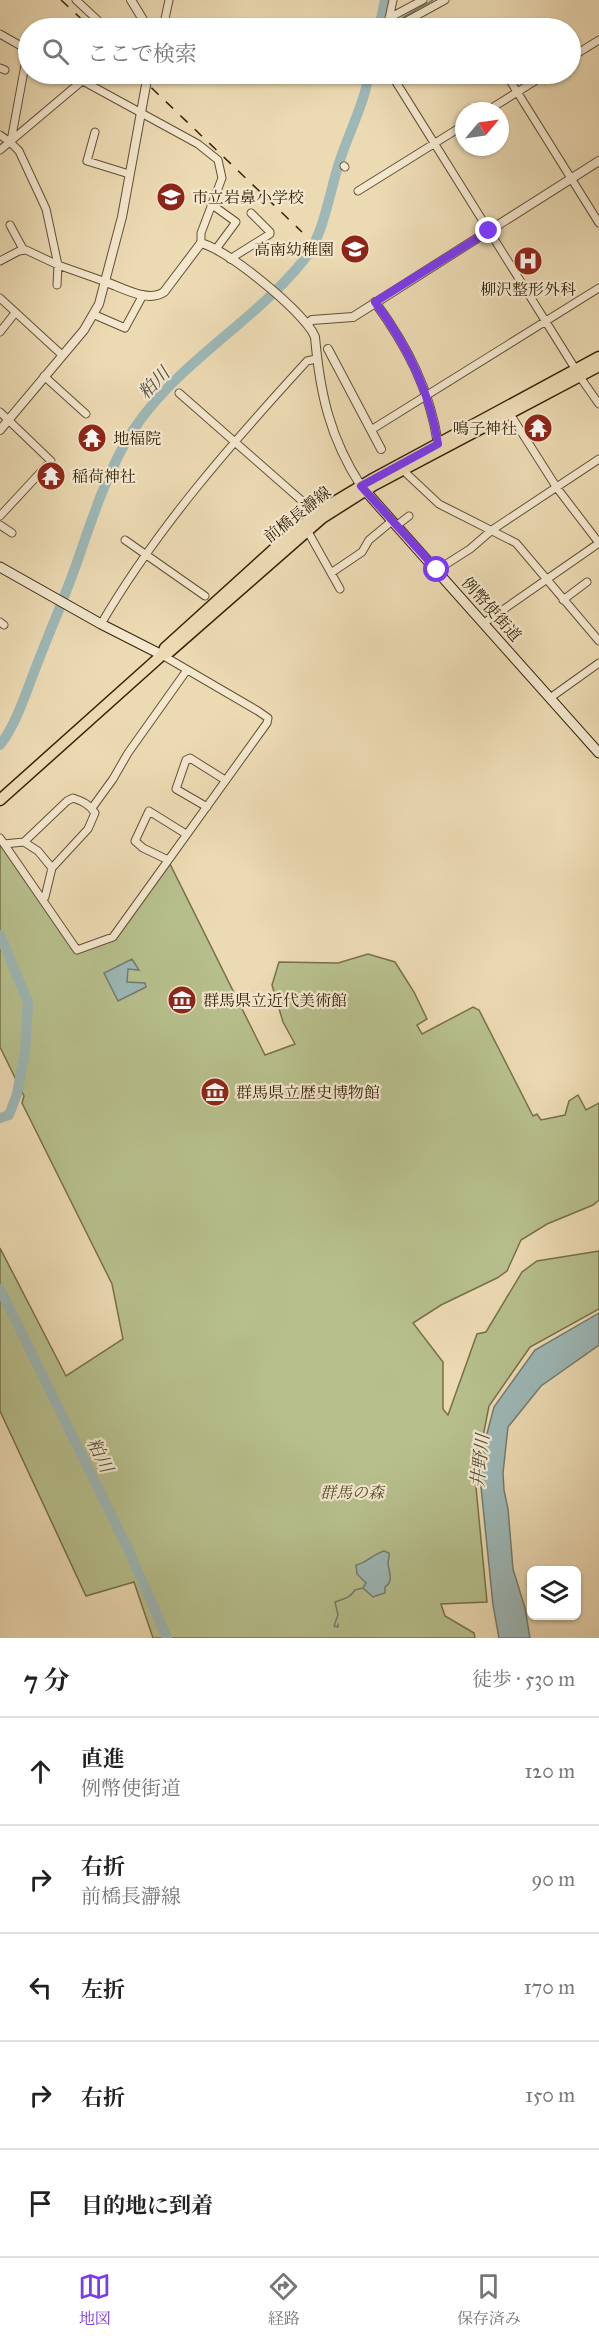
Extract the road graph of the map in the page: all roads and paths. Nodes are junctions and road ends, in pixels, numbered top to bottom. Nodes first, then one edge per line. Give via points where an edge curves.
1 (76, 0) edge
2 (131, 0) edge
3 (169, 0) edge
4 (393, 0) edge
5 (423, 0) edge
6 (445, 0) edge
7 (95, 18) edge
8 (142, 18) edge
9 (165, 18) edge
10 (390, 18) edge
11 (399, 18) edge
12 (406, 18) edge
13 (0, 34) edge
14 (599, 40) edge
15 (18, 44) edge
16 (581, 51) edge
17 (21, 84) edge
18 (78, 84) edge
19 (88, 84) edge
20 (146, 84) edge
21 (397, 84) edge
22 (513, 84) edge
23 (530, 84) edge
24 (518, 92) junction
25 (502, 102) edge
26 (140, 111) junction
27 (455, 131) edge
28 (95, 132) dead end
29 (0, 135) edge
30 (10, 142) junction
31 (435, 143) junction
32 (0, 150) edge
33 (599, 162) edge
34 (129, 174) junction
35 (572, 179) junction
36 (358, 191) dead end
37 (211, 204) junction
38 (251, 213) dead end
39 (599, 223) edge
40 (10, 225) dead end
41 (489, 231) junction
42 (201, 243) junction
43 (23, 249) junction
44 (216, 249) junction
45 (230, 259) junction
46 (0, 261) edge
47 (58, 265) junction
48 (106, 282) junction
49 (57, 285) dead end
50 (599, 288) edge
51 (144, 295) junction
52 (0, 298) edge
53 (375, 302) junction
54 (15, 313) junction
55 (95, 315) junction
56 (545, 321) junction
57 (307, 324) junction
58 (0, 332) edge
59 (328, 349) dead end
60 (62, 355) junction
61 (599, 357) edge
62 (316, 359) junction
63 (599, 366) edge
64 (578, 374) junction
65 (44, 376) junction
66 (179, 393) dead end
67 (426, 395) junction
68 (599, 404) edge
69 (0, 412) edge
70 (86, 414) dead end
71 (510, 414) junction
72 (8, 420) junction
73 (0, 430) edge
74 (371, 430) junction
75 (234, 441) junction
76 (438, 444) junction
77 (381, 449) dead end
78 (599, 459) edge
79 (405, 469) junction
80 (363, 488) junction
81 (557, 488) junction
82 (317, 513) junction
83 (0, 516) edge
84 (409, 516) dead end
85 (394, 523) junction
86 (0, 525) edge
87 (307, 530) junction
88 (492, 530) junction
89 (12, 533) dead end
90 (125, 540) dead end
91 (599, 543) edge
92 (147, 555) junction
93 (0, 567) edge
94 (437, 570) junction
95 (331, 573) junction
96 (547, 579) junction
97 (587, 582) dead end
98 (340, 589) dead end
99 (205, 596) dead end
100 (563, 600) junction
101 (484, 623) junction
102 (101, 624) junction
103 (599, 641) edge
104 (162, 655) junction
105 (599, 663) edge
106 (187, 670) junction
107 (550, 698) junction
108 (599, 753) edge
109 (225, 780) junction
110 (0, 800) edge
111 (207, 807) junction
112 (92, 808) junction
113 (186, 834) junction
114 (2, 841) edge
115 (24, 842) junction
116 (168, 860) junction
117 (52, 868) junction
118 (43, 899) junction

1 - 7 street
2 - 8 street
3 - 9 street
4 - 10 street
5 - 11 street
6 - 12 street
13 - 15 street
14 - 16 street
17 - 30 street
18 - 30 street
19 - 26 street
20 - 26 street
21 - 31 street
22 - 24 street
23 - 24 street
24 - 25 street
24 - 35 street
26 - 34 street
26 - 37 street via 218,160 222,178
27 - 31 street
28 - 34 street via 87,161
29 - 30 street
30 - 32 street
30 - 47 street via 19,151 46,209
31 - 36 street
31 - 41 street
33 - 35 street
34 - 48 street
35 - 39 street
35 - 41 street
37 - 42 street
37 - 44 street via 236,222
38 - 45 street via 270,234
40 - 43 street
41 - 53 street
41 - 56 street
42 - 44 street
42 - 51 street via 164,292 159,296
43 - 46 street
43 - 47 street
44 - 45 street
45 - 57 street via 269,287
47 - 48 street
47 - 49 street
48 - 51 street
48 - 55 street
50 - 56 street
51 - 55 street via 125,328
52 - 54 street
53 - 57 street via 353,317 312,320
53 - 67 street via 406,348
54 - 58 street
54 - 60 street
55 - 60 street
56 - 64 street
56 - 67 street
57 - 62 street via 315,338
59 - 74 street
60 - 65 street
61 - 64 main road, 前橋長瀞線
62 - 75 street via 307,361
62 - 80 street via 332,431
63 - 64 main road, 前橋長瀞線
64 - 68 street
64 - 71 main road, 前橋長瀞線
64 - 76 main road, 前橋長瀞線
65 - 70 street
65 - 72 street
66 - 75 street
67 - 74 street
67 - 76 street
69 - 72 street
71 - 79 main road, 前橋長瀞線
71 - 81 street
72 - 73 street
72 - 83 street via 51,461
74 - 77 street
75 - 82 street
75 - 92 street
76 - 80 main road, 前橋長瀞線
78 - 81 street
79 - 80 main road, 前橋長瀞線
79 - 88 street via 440,504
80 - 82 main road, 前橋長瀞線
80 - 85 main road, 例幣使街道
80 - 87 main road, 前橋長瀞線
81 - 88 street
81 - 91 street
82 - 104 main road, 前橋長瀞線 via 189,626
84 - 85 street
85 - 94 main road, 例幣使街道
85 - 95 street
86 - 89 street
87 - 95 street
87 - 104 main road, 前橋長瀞線
88 - 94 street
88 - 96 street via 516,543
90 - 92 street
91 - 96 street
92 - 99 street
92 - 102 street
93 - 102 main road
94 - 101 main road, 例幣使街道
95 - 98 street
96 - 100 street
96 - 101 street
97 - 100 street
100 - 103 street
101 - 107 main road, 例幣使街道
102 - 104 main road
104 - 106 street
104 - 110 main road, 前橋長瀞線
105 - 107 street
106 - 109 street via 268,718
106 - 112 street
107 - 108 main road, 例幣使街道
109 - 111 street
109 - 111 street via 190,758 186,760 176,789
111 - 113 street
112 - 115 street via 73,798
112 - 117 street via 95,813 88,829
113 - 116 street
113 - 116 street via 149,811 135,841
114 - 115 street
114 - 118 street
115 - 117 street
116 - 118 street via 113,937 77,950
117 - 118 street

